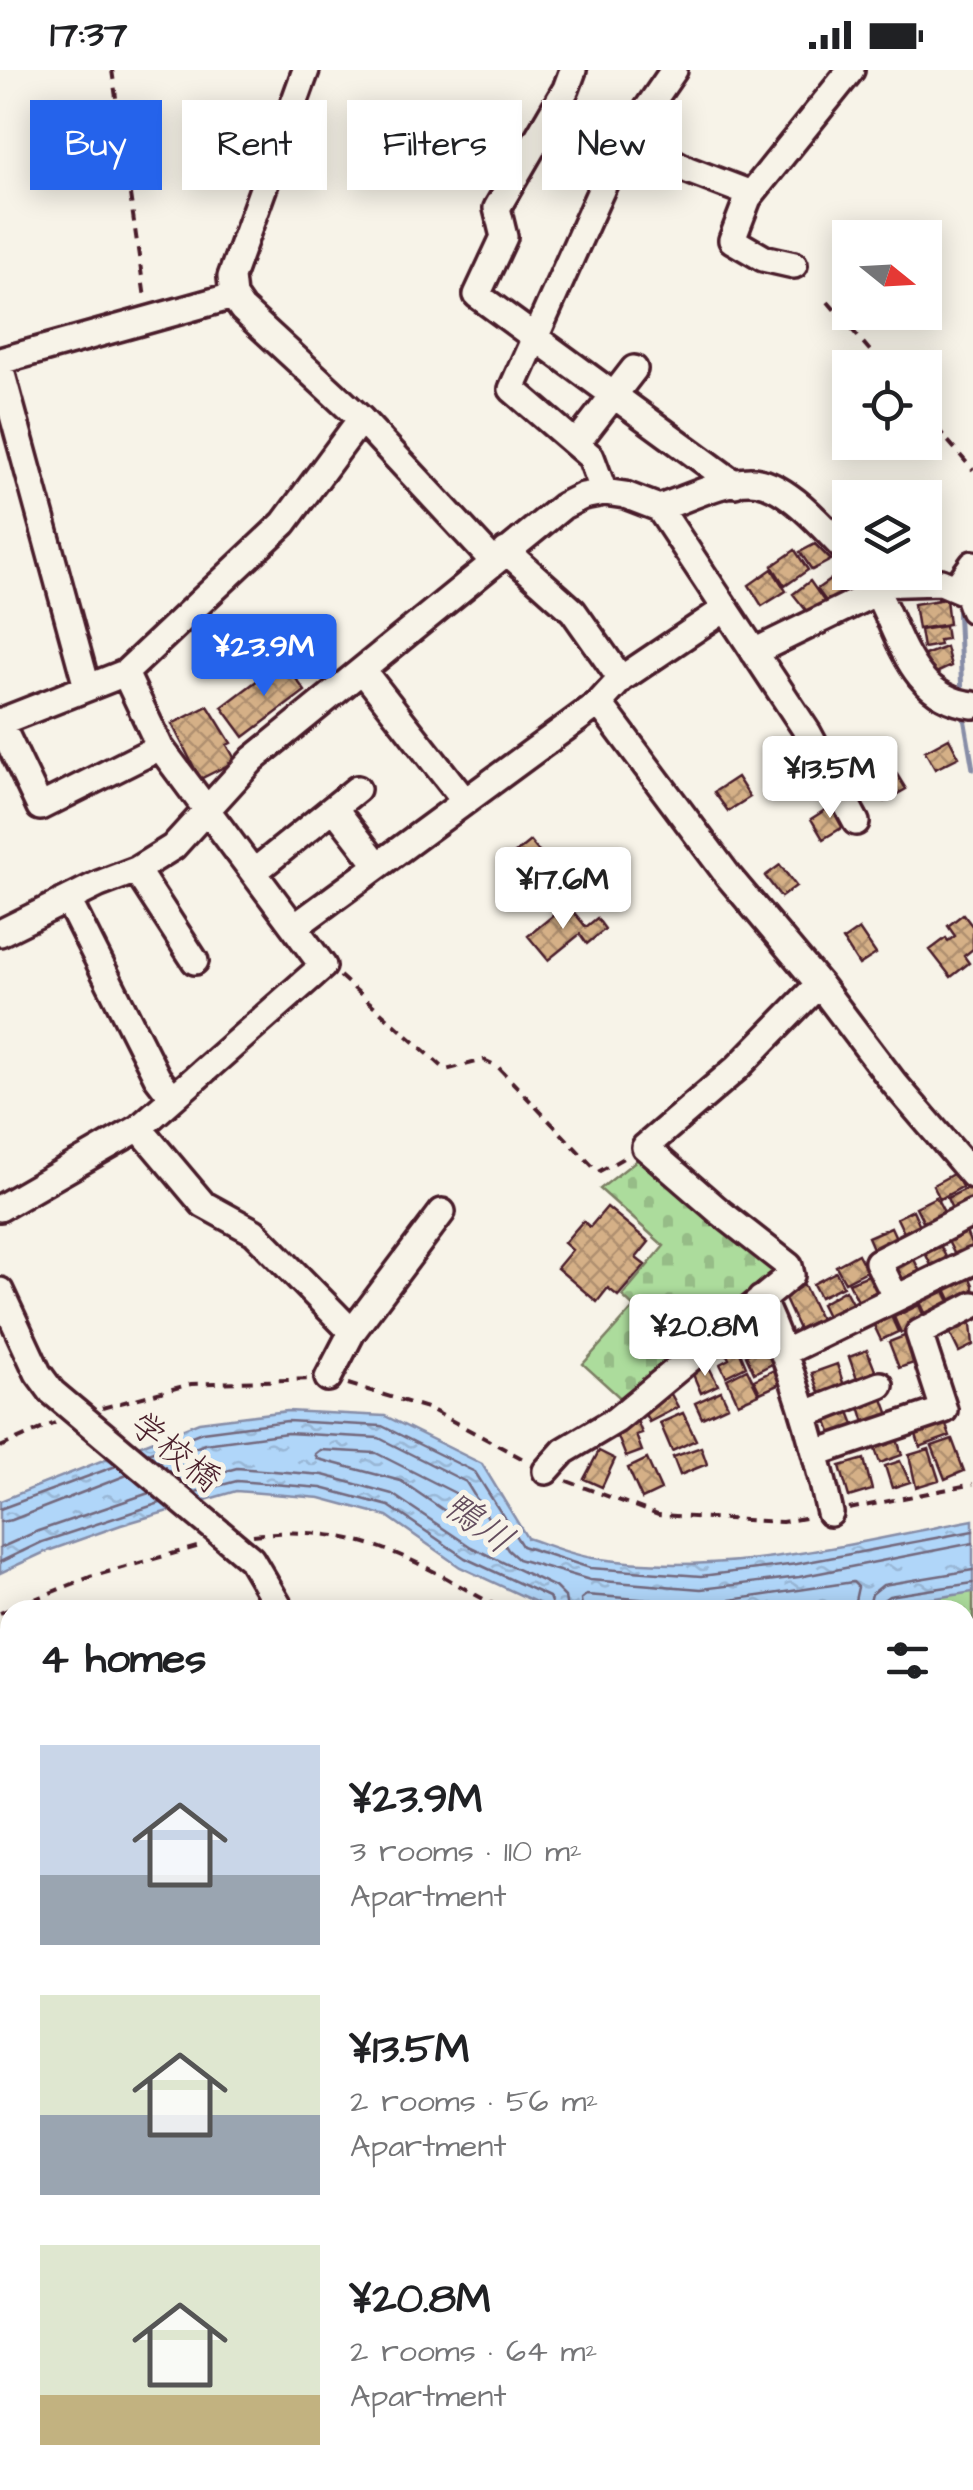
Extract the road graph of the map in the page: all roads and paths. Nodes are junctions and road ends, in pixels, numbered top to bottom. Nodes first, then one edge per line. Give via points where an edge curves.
1 (112, 70) edge
2 (306, 70) edge
3 (573, 70) edge
4 (674, 70) edge
5 (851, 70) edge
6 (654, 100) edge
7 (682, 167) edge
8 (604, 190) edge
9 (751, 194) junction
10 (794, 265) dead end
11 (234, 296) junction
12 (828, 302) dead end
13 (148, 320) junction
14 (535, 337) junction
15 (869, 350) edge
16 (0, 364) edge
17 (634, 369) dead end
18 (613, 396) junction
19 (361, 419) junction
20 (942, 434) edge
21 (576, 444) junction
22 (973, 470) edge
23 (736, 484) junction
24 (604, 492) junction
25 (659, 508) junction
26 (832, 538) edge
27 (500, 556) junction
28 (973, 564) edge
29 (942, 582) edge
30 (957, 586) junction
31 (859, 590) edge
32 (874, 590) edge
33 (725, 609) junction
34 (973, 610) edge
35 (754, 652) junction
36 (363, 671) junction
37 (125, 673) junction
38 (622, 679) junction
39 (87, 687) junction
40 (599, 703) junction
41 (973, 705) edge
42 (0, 723) edge
43 (160, 747) junction
44 (358, 789) dead end
45 (464, 800) junction
46 (334, 808) junction
47 (207, 812) junction
48 (856, 822) dead end
49 (378, 865) junction
50 (136, 870) junction
51 (254, 872) junction
52 (68, 900) junction
53 (296, 926) junction
54 (0, 933) edge
55 (195, 960) dead end
56 (323, 966) junction
57 (819, 984) junction
58 (173, 1098) junction
59 (139, 1128) junction
60 (644, 1147) junction
61 (973, 1175) edge
62 (0, 1208) edge
63 (442, 1212) dead end
64 (973, 1213) edge
65 (973, 1262) edge
66 (0, 1292) edge
67 (896, 1298) junction
68 (761, 1299) junction
69 (973, 1305) edge
70 (352, 1332) junction
71 (785, 1352) junction
72 (328, 1378) junction
73 (880, 1385) dead end
74 (806, 1414) junction
75 (82, 1419) junction
76 (0, 1446) edge
77 (816, 1452) junction
78 (546, 1471) junction
79 (973, 1484) edge
80 (830, 1513) junction
81 (223, 1536) junction
82 (32, 1600) edge
83 (275, 1600) edge
84 (486, 1600) edge

1 - 13 path
2 - 11 street via 231,277
3 - 14 street via 497,208 504,238 477,296
4 - 6 street
5 - 9 street
7 - 9 street
8 - 14 street
9 - 10 street via 732,240
11 - 13 street
11 - 19 street
12 - 15 path
13 - 16 street
14 - 18 street
14 - 21 street via 512,389
16 - 39 street
17 - 18 street
18 - 21 street
18 - 23 street
19 - 27 street
19 - 37 street via 284,524
20 - 22 path
21 - 24 street via 591,457
23 - 25 street
23 - 26 street via 753,480 786,493
24 - 25 street
24 - 27 street via 563,506
25 - 33 street
27 - 36 street
27 - 38 street via 573,610
28 - 30 street
29 - 30 street
30 - 34 street
31 - 35 street
32 - 41 street via 926,686 953,703
33 - 35 street
33 - 38 street
35 - 48 street
36 - 45 street
36 - 47 street via 253,759
37 - 39 street
37 - 43 street
38 - 40 street
39 - 42 street
40 - 45 street
40 - 57 street
42 - 43 street via 40,807
43 - 47 street
44 - 46 street
45 - 49 street
46 - 49 street
46 - 51 street
47 - 50 street via 173,847
47 - 51 street
49 - 53 street
50 - 52 street
50 - 55 street
51 - 53 street
52 - 54 street
52 - 58 street
53 - 56 street
56 - 58 street
56 - 60 path via 350,982 446,1070 484,1060 497,1066 598,1172
57 - 60 street via 738,1068
57 - 61 street
58 - 59 street
59 - 62 street
59 - 70 street via 203,1204 254,1232
60 - 68 street via 789,1266 791,1276
63 - 70 street
64 - 67 street via 878,1262
65 - 67 street
66 - 75 street, 学校橋 via 38,1372
67 - 71 street
68 - 71 street
68 - 78 street
69 - 77 street via 919,1333 944,1410
70 - 72 street
71 - 74 street
72 - 75 path via 190,1384
72 - 78 path via 430,1409
73 - 74 street
74 - 77 street
75 - 76 path
75 - 81 street, 学校橋
77 - 80 street
78 - 80 path via 658,1515 782,1522
79 - 80 path
81 - 82 path
81 - 83 street, 学校橋 via 250,1559
81 - 84 path via 331,1533 398,1555

